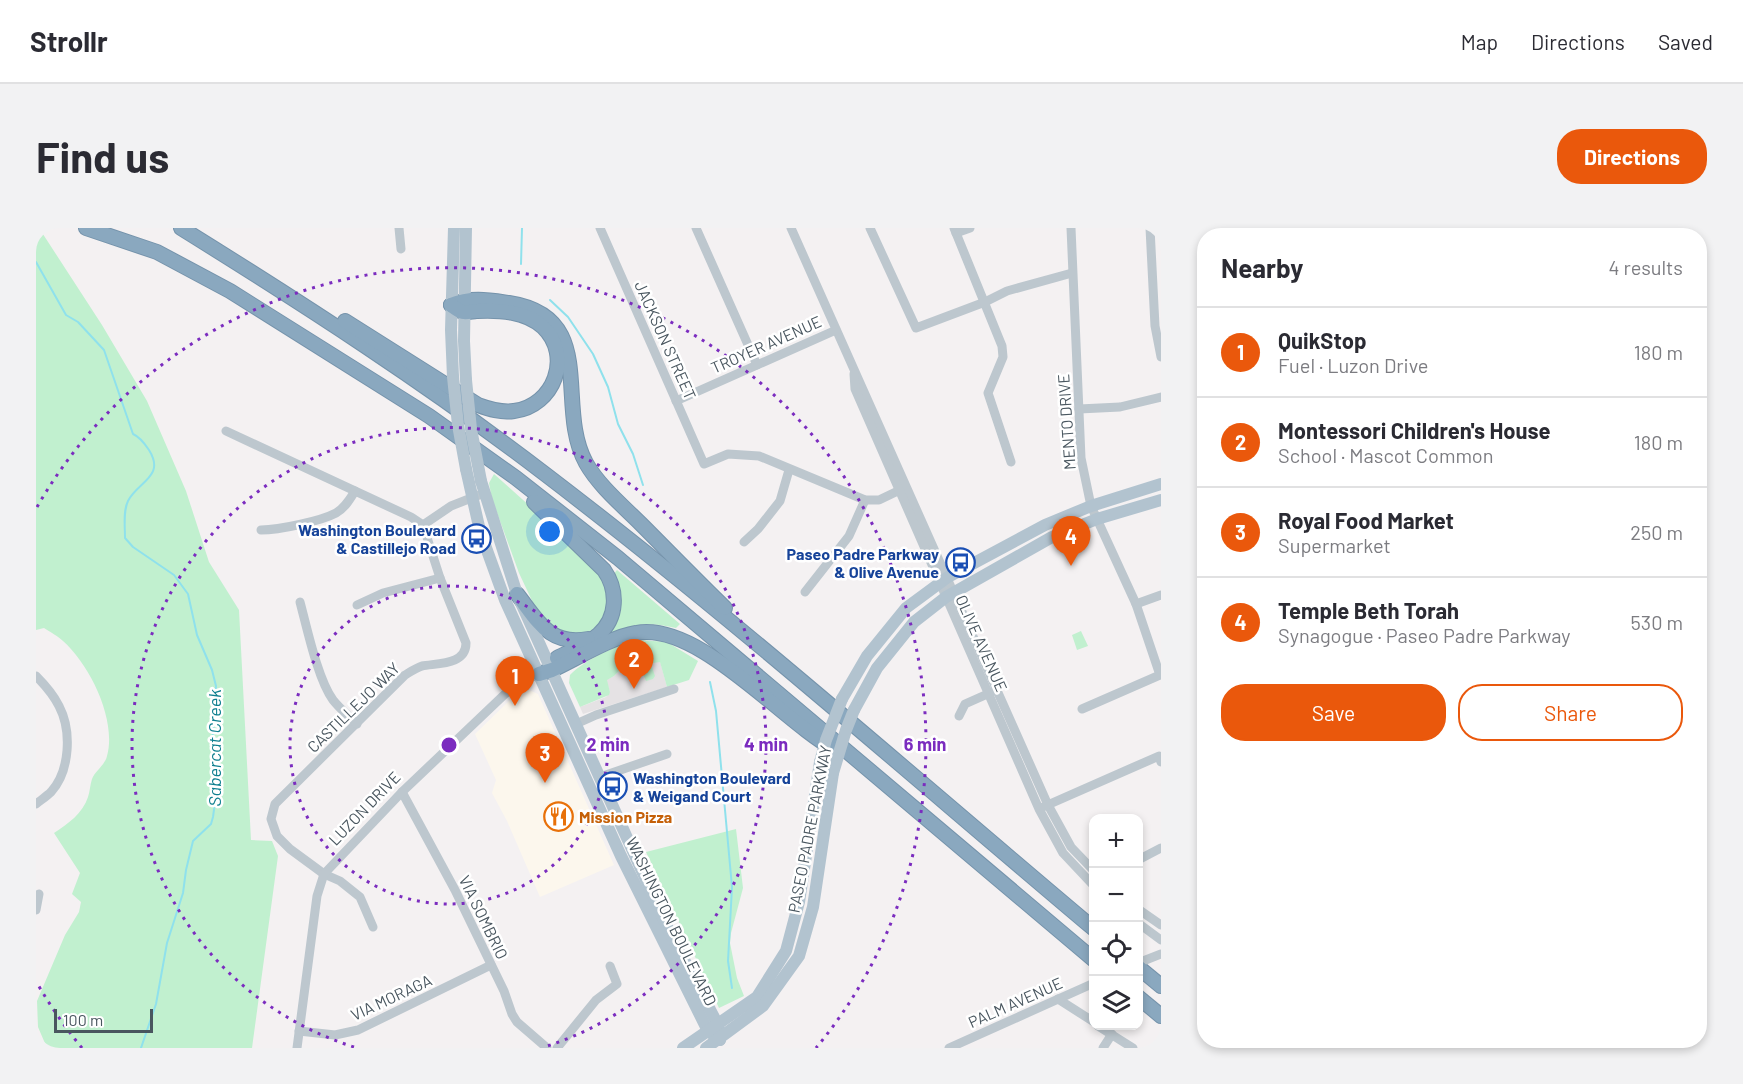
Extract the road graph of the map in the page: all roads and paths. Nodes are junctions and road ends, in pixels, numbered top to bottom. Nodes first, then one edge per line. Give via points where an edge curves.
1 (86, 228) edge
2 (181, 228) edge
3 (399, 228) edge
4 (453, 228) edge
5 (466, 228) edge
6 (600, 228) edge
7 (696, 228) edge
8 (791, 228) edge
9 (870, 228) edge
10 (970, 228) edge
11 (1071, 228) edge
12 (1150, 228) edge
13 (955, 231) edge
14 (401, 249) dead end
15 (238, 263) junction
16 (1072, 273) junction
17 (985, 302) junction
18 (451, 305) junction
19 (464, 306) junction
20 (836, 330) junction
21 (1161, 357) edge
22 (757, 365) junction
23 (1161, 396) edge
24 (676, 401) junction
25 (1079, 409) junction
26 (226, 431) dead end
27 (1011, 462) dead end
28 (789, 470) junction
29 (516, 478) junction
30 (1161, 484) edge
31 (902, 489) junction
32 (355, 490) junction
33 (484, 494) junction
34 (471, 497) junction
35 (865, 500) junction
36 (1161, 500) edge
37 (1091, 506) junction
38 (1097, 519) junction
39 (423, 525) junction
40 (261, 530) dead end
41 (744, 542) dead end
42 (440, 578) junction
43 (943, 580) junction
44 (805, 592) dead end
45 (517, 594) junction
46 (950, 594) junction
47 (1161, 595) edge
48 (300, 602) dead end
49 (1136, 604) junction
50 (357, 605) dead end
51 (734, 625) junction
52 (598, 635) junction
53 (546, 669) junction
54 (36, 676) edge
55 (674, 689) dead end
56 (993, 692) junction
57 (1082, 709) dead end
58 (959, 716) dead end
59 (357, 724) junction
60 (576, 724) junction
61 (667, 754) dead end
62 (859, 759) junction
63 (1161, 762) edge
64 (600, 777) junction
65 (402, 792) junction
66 (36, 804) edge
67 (1044, 807) junction
68 (1161, 848) edge
69 (1143, 857) edge
70 (1091, 868) edge
71 (324, 874) junction
72 (1089, 881) edge
73 (39, 894) dead end
74 (36, 910) edge
75 (1143, 912) edge
76 (1089, 925) edge
77 (1161, 925) edge
78 (373, 927) dead end
79 (1143, 927) edge
80 (1161, 940) edge
81 (1161, 954) edge
82 (1089, 956) edge
83 (1143, 962) edge
84 (491, 965) junction
85 (610, 966) dead end
86 (1143, 970) edge
87 (1089, 985) edge
88 (1161, 986) edge
89 (1058, 999) junction
90 (1143, 1002) edge
91 (1161, 1016) edge
92 (1089, 1019) edge
93 (713, 1028) junction
94 (1105, 1030) edge
95 (299, 1032) junction
96 (1112, 1034) junction
97 (722, 1044) edge
98 (297, 1048) edge
99 (547, 1048) edge
100 (557, 1048) edge
101 (683, 1048) edge
102 (706, 1048) edge
103 (949, 1048) edge
104 (1103, 1048) edge
105 (1133, 1048) edge

1 - 29 highway via 157,252 230,291 429,416
2 - 15 highway
3 - 14 street
4 - 18 main road, WASHINGTON BOULEVARD
5 - 19 main road, WASHINGTON BOULEVARD
6 - 24 street, JACKSON STREET
7 - 22 street
8 - 20 street, OLIVE AVENUE
9 - 17 street via 916,328
10 - 13 street
11 - 16 street, MENTO DRIVE
12 - 21 street via 1155,326
13 - 17 street
15 - 19 highway via 331,313 478,405 514,411 542,399 553,383 558,363 544,328 519,314
15 - 51 highway via 505,444
16 - 17 street via 1006,291
16 - 25 street, MENTO DRIVE
17 - 27 street via 1003,357 988,393
18 - 19 highway
18 - 34 main road, WASHINGTON BOULEVARD, bridge via 458,426
19 - 33 main road, WASHINGTON BOULEVARD, bridge via 471,429
19 - 51 highway via 485,299 520,305 554,323 569,358 574,419 586,463 606,489 730,612
20 - 22 street, TROYER AVENUE
20 - 31 street, OLIVE AVENUE
22 - 24 street, TROYER AVENUE
23 - 25 street via 1120,407
24 - 28 street, JACKSON STREET via 704,464 728,454 759,456
25 - 37 street, MENTO DRIVE via 1081,458
26 - 32 street
28 - 35 street
28 - 41 street via 780,501
29 - 52 highway via 535,504 610,579 615,603
29 - 62 highway
30 - 37 main road, PASEO PADRE PARKWAY
31 - 35 street via 879,500
31 - 43 street, OLIVE AVENUE
32 - 39 street
32 - 40 street via 338,512 277,530
33 - 34 street
33 - 45 main road, WASHINGTON BOULEVARD
34 - 39 street
34 - 53 main road, WASHINGTON BOULEVARD via 490,560
35 - 44 street via 849,536
36 - 38 main road, PASEO PADRE PARKWAY
37 - 38 street, MENTO DRIVE
37 - 43 main road, PASEO PADRE PARKWAY via 1045,525
38 - 46 main road, PASEO PADRE PARKWAY via 1052,537
38 - 49 street, MENTO DRIVE
39 - 42 street, CASTILLEJO WAY
42 - 50 street via 383,593
42 - 59 street, CASTILLEJO WAY via 466,643 464,653 458,659 421,667 405,675
43 - 46 street, OLIVE AVENUE
43 - 93 main road, PASEO PADRE PARKWAY, bridge via 906,608 867,656 842,699 820,762 799,902 786,951 757,997
45 - 52 highway via 552,635 578,641
45 - 53 main road, WASHINGTON BOULEVARD
46 - 56 street, OLIVE AVENUE
46 - 97 main road, PASEO PADRE PARKWAY, bridge via 914,622 877,668 854,710 833,772 813,907 799,956 763,1006
47 - 49 street
48 - 59 street via 327,689
49 - 57 street, MENTO DRIVE via 1160,675
51 - 76 highway
52 - 53 highway
53 - 60 main road, WASHINGTON BOULEVARD
53 - 62 highway via 623,637 649,631 663,633 719,663 831,748
53 - 65 street, LUZON DRIVE via 504,694
53 - 93 main road, WASHINGTON BOULEVARD via 621,856
54 - 66 street via 51,691 67,732 66,758 59,780
55 - 60 street
56 - 58 street via 965,704
56 - 67 street, OLIVE AVENUE
59 - 71 street, CASTILLEJO WAY via 275,804 271,819 276,834 290,849
60 - 64 main road, WASHINGTON BOULEVARD
61 - 64 street
62 - 82 highway
63 - 67 street via 1158,756
64 - 93 main road, WASHINGTON BOULEVARD
65 - 71 street, LUZON DRIVE
65 - 84 street, VIA SOMBRIO
67 - 70 street, OLIVE AVENUE via 1071,847
67 - 72 street, OLIVE AVENUE via 1062,853
68 - 69 street
71 - 78 street via 360,897
71 - 95 street, LUZON DRIVE via 317,896
73 - 74 street
75 - 77 street
79 - 80 street
81 - 83 street
84 - 95 street, VIA MORAGA via 358,1030 335,1035
84 - 99 street, VIA SOMBRIO via 517,1022
85 - 100 street via 617,984 596,1000
86 - 88 highway
87 - 89 street, PALM AVENUE
89 - 92 street
89 - 103 street, PALM AVENUE
90 - 91 highway
93 - 97 main road, WASHINGTON BOULEVARD
93 - 101 main road, PASEO PADRE PARKWAY
94 - 96 street
95 - 98 street, LUZON DRIVE
96 - 104 street
96 - 105 street
97 - 102 main road, PASEO PADRE PARKWAY

